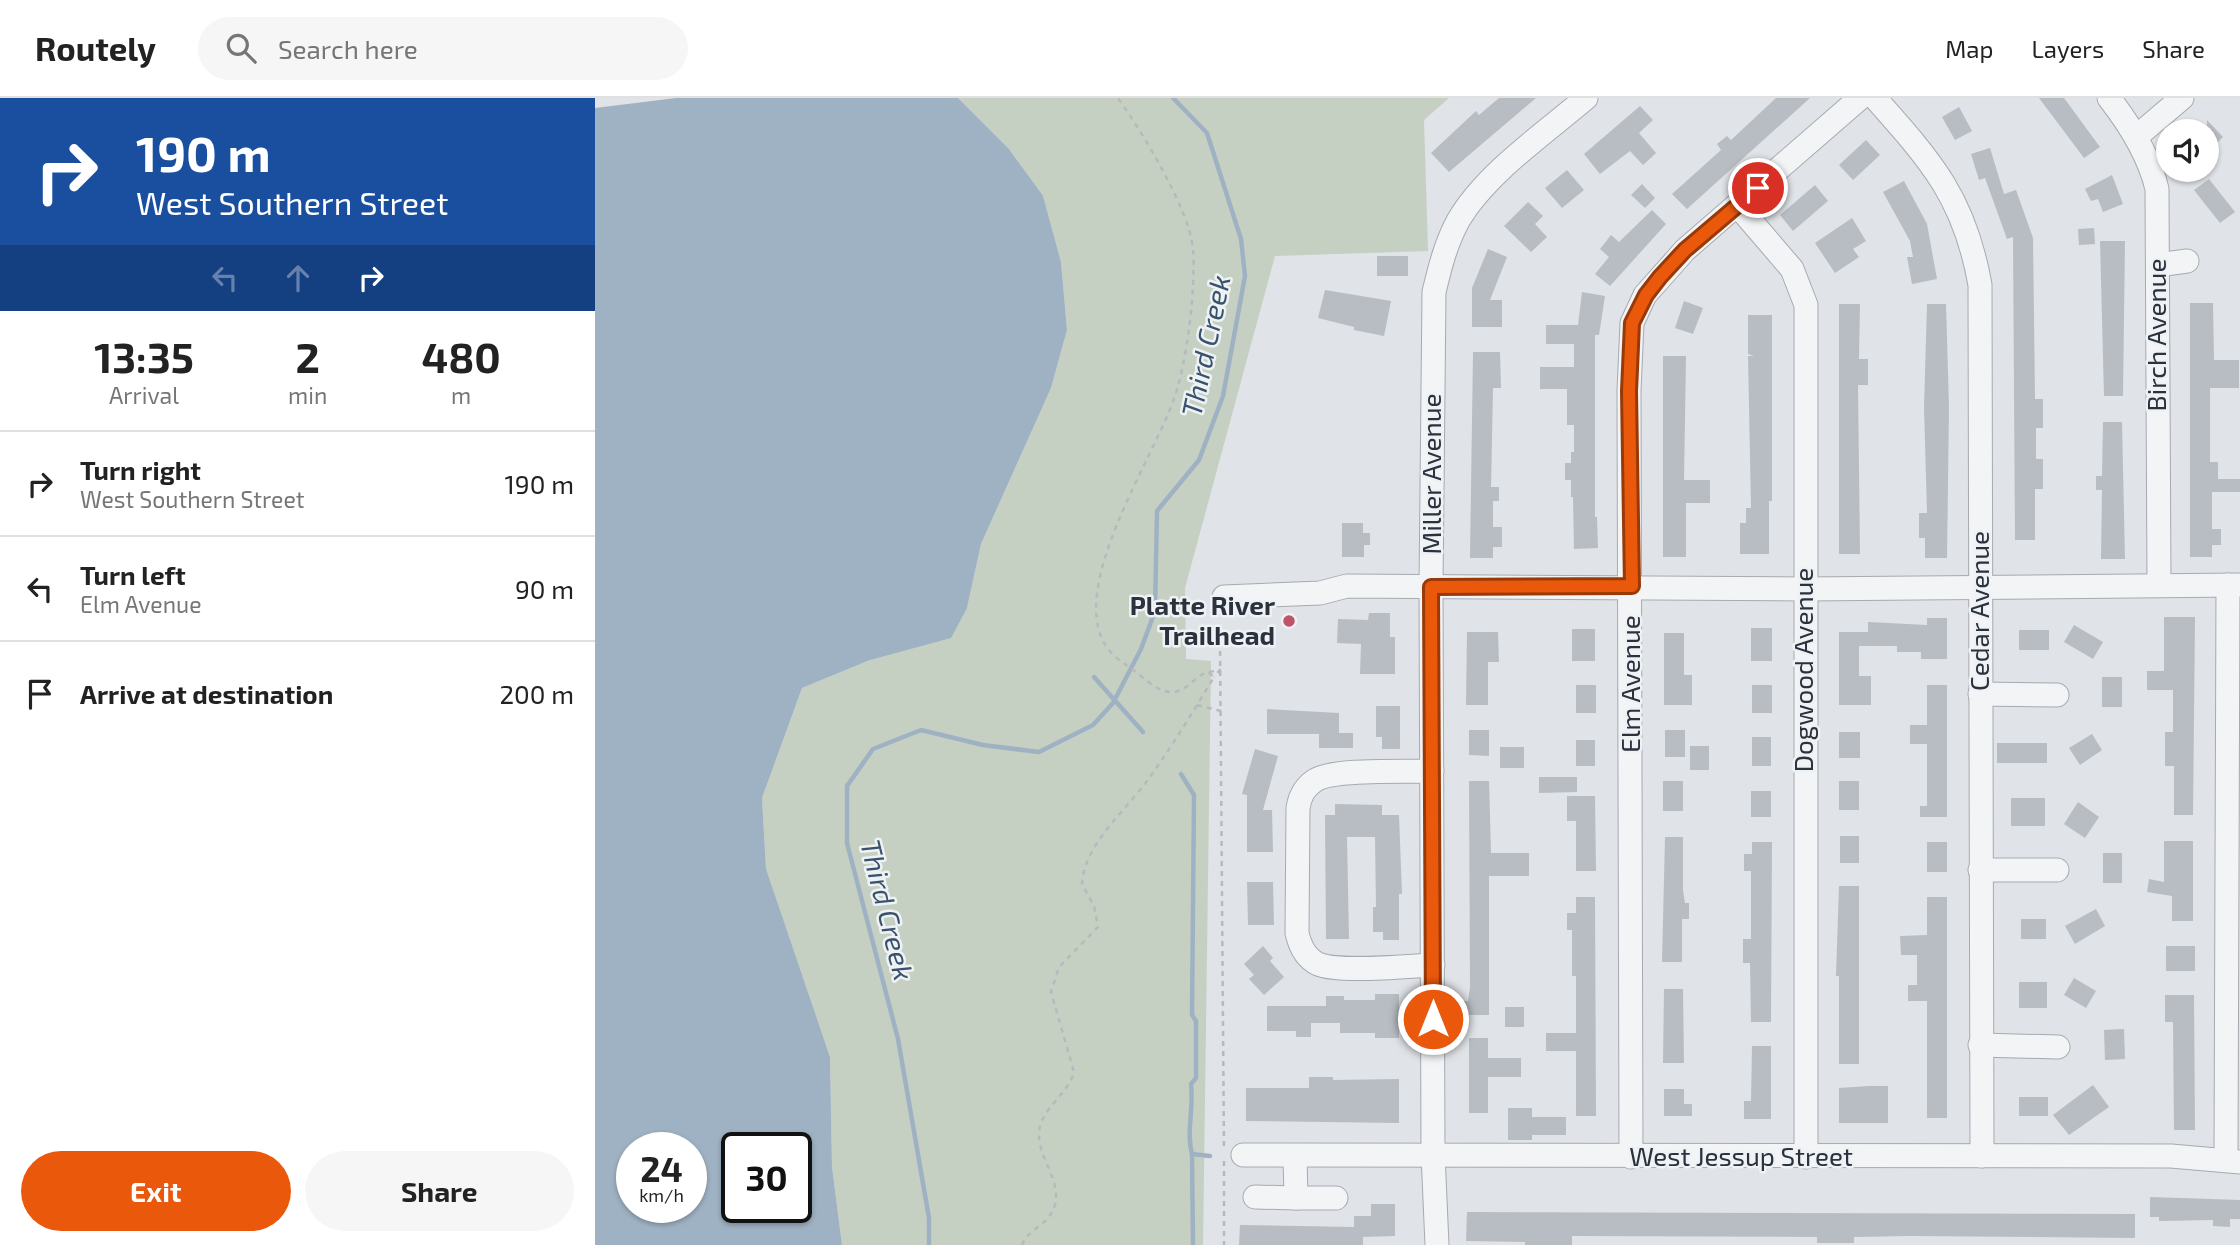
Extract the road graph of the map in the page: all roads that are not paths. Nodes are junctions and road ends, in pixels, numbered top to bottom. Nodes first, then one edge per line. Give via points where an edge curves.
1 (1586, 98) edge
2 (1860, 98) edge
3 (1875, 98) edge
4 (2109, 98) edge
5 (2182, 98) edge
6 (2136, 137) junction
7 (1738, 206) junction
8 (2187, 261) dead end
9 (2158, 265) junction
10 (2159, 584) junction
11 (2234, 585) edge
12 (1632, 586) junction
13 (1431, 587) junction
14 (1979, 587) junction
15 (1804, 589) junction
16 (1224, 597) dead end
17 (1980, 694) junction
18 (2057, 695) dead end
19 (1432, 771) junction
20 (2233, 777) edge
21 (1980, 870) junction
22 (2057, 870) dead end
23 (1433, 965) junction
24 (2233, 975) edge
25 (1980, 1045) junction
26 (2058, 1047) dead end
27 (1433, 1154) junction
28 (1243, 1155) dead end
29 (1296, 1156) junction
30 (1982, 1156) junction
31 (1631, 1157) junction
32 (1806, 1157) junction
33 (2233, 1160) edge
34 (1255, 1197) dead end
35 (1296, 1198) junction
36 (1336, 1198) dead end
37 (1437, 1245) edge

1 - 13 street, Miller Avenue via 1487,184 1458,222 1443,257 1433,314
2 - 7 street, Elm Avenue
3 - 14 street, Cedar Avenue via 1943,178 1975,252 1981,302
4 - 6 street, Birch Avenue
5 - 6 street
6 - 9 street, Birch Avenue via 2157,189
7 - 12 street, Elm Avenue via 1660,277 1632,323
7 - 15 street, Dogwood Avenue via 1792,270 1806,305
8 - 9 street
9 - 10 street, Birch Avenue
10 - 11 street
10 - 14 street
11 - 20 street
12 - 13 street
12 - 15 street
12 - 31 street, Elm Avenue
13 - 16 street via 1347,586 1320,593
13 - 19 street, Miller Avenue
14 - 15 street
14 - 17 street, Cedar Avenue
15 - 32 street, Dogwood Avenue
17 - 18 street
17 - 21 street, Cedar Avenue
19 - 23 street, Miller Avenue
19 - 23 street via 1331,774 1304,789 1298,808 1297,933 1310,959 1329,968
20 - 24 street
21 - 22 street
21 - 25 street, Cedar Avenue
23 - 27 street, Miller Avenue
24 - 33 street
25 - 26 street
25 - 30 street, Cedar Avenue
27 - 29 street, West Jessup Street
27 - 31 street, West Jessup Street
27 - 37 street, Miller Avenue
28 - 29 street, West Jessup Street
29 - 35 street
30 - 32 street, West Jessup Street
30 - 33 street, West Jessup Street
31 - 32 street, West Jessup Street
34 - 35 street
35 - 36 street

